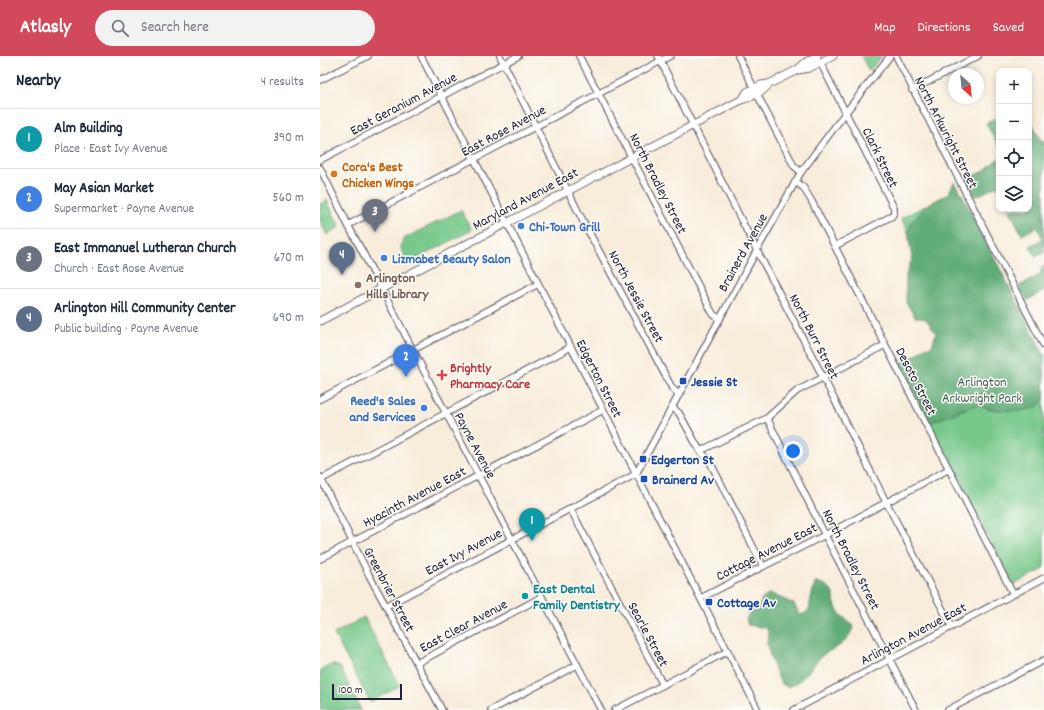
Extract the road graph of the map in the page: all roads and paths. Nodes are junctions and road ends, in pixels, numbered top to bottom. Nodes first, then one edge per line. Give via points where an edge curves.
1 (368, 56) edge
2 (421, 56) edge
3 (500, 56) edge
4 (518, 56) edge
5 (579, 56) edge
6 (670, 56) edge
7 (738, 56) edge
8 (833, 56) edge
9 (890, 56) edge
10 (896, 56) edge
11 (978, 56) edge
12 (659, 58) edge
13 (818, 59) edge
14 (504, 63) junction
15 (320, 80) edge
16 (912, 90) junction
17 (756, 91) junction
18 (598, 94) junction
19 (441, 96) junction
20 (846, 112) junction
21 (694, 125) junction
22 (536, 126) junction
23 (632, 157) junction
24 (474, 159) junction
25 (320, 160) edge
26 (320, 168) edge
27 (801, 172) junction
28 (795, 182) junction
29 (567, 190) junction
30 (506, 222) junction
31 (348, 225) junction
32 (835, 246) junction
33 (757, 250) junction
34 (538, 284) junction
35 (381, 288) junction
36 (720, 319) junction
37 (320, 321) edge
38 (885, 345) junction
39 (1044, 346) edge
40 (571, 347) junction
41 (413, 350) junction
42 (823, 377) junction
43 (679, 395) junction
44 (320, 399) edge
45 (673, 408) junction
46 (603, 410) junction
47 (446, 412) junction
48 (767, 418) junction
49 (700, 451) junction
50 (949, 469) junction
51 (636, 474) junction
52 (479, 476) junction
53 (320, 479) edge
54 (886, 502) junction
55 (570, 508) junction
56 (825, 535) junction
57 (512, 539) junction
58 (352, 542) junction
59 (320, 559) edge
60 (763, 566) junction
61 (1044, 578) edge
62 (1013, 594) junction
63 (542, 597) junction
64 (701, 598) junction
65 (386, 606) junction
66 (952, 627) junction
67 (728, 651) junction
68 (890, 659) junction
69 (1044, 660) edge
70 (417, 663) junction
71 (577, 665) junction
72 (663, 685) junction
73 (442, 710) edge
74 (491, 710) edge
75 (601, 710) edge
76 (615, 710) edge
77 (758, 710) edge
78 (794, 710) edge
79 (916, 710) edge
80 (948, 710) edge

1 - 15 street
2 - 19 street, Edgerton Street
3 - 14 street, North Jessie Street
4 - 14 street, East Geranium Avenue
5 - 18 street, North Bradley Street
6 - 12 street, East Rose Avenue
7 - 17 street
8 - 13 main road, Maryland Avenue East
9 - 20 street, Brainerd Avenue
10 - 16 street, North Arkwright Street
11 - 16 street
12 - 18 street, East Rose Avenue
12 - 21 street, North Burr Street
13 - 17 main road, Maryland Avenue East via 806,62 797,70 769,84 761,85
13 - 20 street, Clark Street
14 - 19 street, East Geranium Avenue
14 - 22 street, North Jessie Street
16 - 39 street, North Arkwright Street
17 - 21 main road, Maryland Avenue East via 747,92 743,98
17 - 27 street via 794,166
18 - 22 street, East Rose Avenue
18 - 23 street, North Bradley Street
19 - 24 street, Edgerton Street
19 - 25 street, East Geranium Avenue
20 - 27 street, Brainerd Avenue
20 - 32 street, Clark Street via 894,212 892,216
21 - 23 main road, Maryland Avenue East
21 - 33 street, North Burr Street
22 - 24 street, East Rose Avenue
22 - 29 street, North Jessie Street
23 - 29 main road, Maryland Avenue East
23 - 36 street, North Bradley Street via 713,314
24 - 30 street, Edgerton Street
24 - 31 street, East Rose Avenue
26 - 31 street, Payne Avenue
27 - 28 street, Brainerd Avenue
28 - 32 street, Desoto Street via 807,192
28 - 33 street, Brainerd Avenue
29 - 30 main road, Maryland Avenue East
29 - 43 street, North Jessie Street via 672,388
30 - 34 street, Edgerton Street
30 - 35 main road, Maryland Avenue East
31 - 35 street, Payne Avenue
32 - 38 street, Desoto Street
33 - 36 street, Brainerd Avenue
33 - 42 street, North Burr Street
34 - 40 street, Edgerton Street
34 - 41 street
35 - 37 main road, Maryland Avenue East
35 - 41 street, Payne Avenue
36 - 43 street, Brainerd Avenue
38 - 42 street
38 - 50 street, Desoto Street
40 - 46 street, Edgerton Street
40 - 47 street
41 - 44 street
41 - 47 street, Payne Avenue
42 - 48 street via 796,391
42 - 54 street, North Burr Street
43 - 45 street, Brainerd Avenue
45 - 49 street via 679,413
45 - 51 street, Brainerd Avenue
46 - 51 street, Edgerton Street
46 - 52 street, Hyacinth Avenue East
47 - 52 street, Payne Avenue
47 - 53 street
48 - 49 street
48 - 56 street, North Bradley Street
49 - 60 street via 709,460
50 - 54 street, Cottage Avenue East
50 - 62 street, Desoto Street
51 - 55 street, East Ivy Avenue
51 - 64 street, Edgerton Street
52 - 57 street, Payne Avenue
52 - 58 street, Hyacinth Avenue East
53 - 58 street, Greenbrier Street
54 - 56 street, Cottage Avenue East
54 - 66 street, North Burr Street
55 - 57 street, East Ivy Avenue
55 - 72 street, Searle Street
56 - 60 street, Cottage Avenue East
56 - 68 street, North Bradley Street
57 - 63 street, Payne Avenue
57 - 65 street, East Ivy Avenue
58 - 59 street, Hyacinth Avenue East
58 - 65 street, Greenbrier Street
60 - 64 street, Cottage Avenue East
61 - 62 street, Arlington Avenue East
62 - 66 street, Arlington Avenue East
63 - 70 street, East Clear Avenue
63 - 71 street, Payne Avenue
64 - 67 street, Edgerton Street
65 - 70 street, Greenbrier Street
66 - 68 street, Arlington Avenue East
67 - 72 street
67 - 77 street, Edgerton Street
68 - 78 street, Arlington Avenue East
68 - 79 street, North Bradley Street
69 - 80 street
70 - 73 street, Greenbrier Street
71 - 74 street
71 - 75 street, Payne Avenue
72 - 76 street

